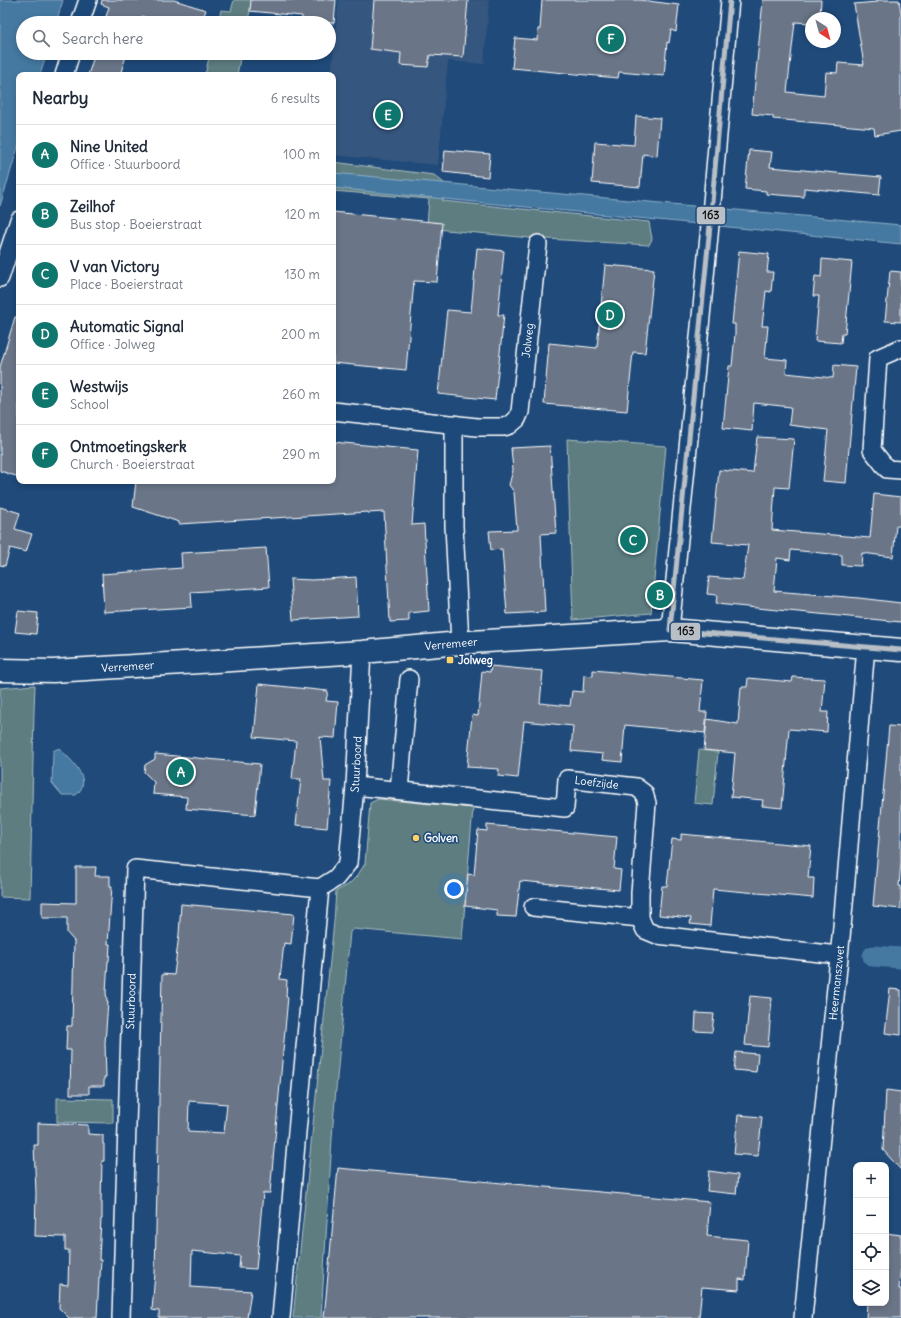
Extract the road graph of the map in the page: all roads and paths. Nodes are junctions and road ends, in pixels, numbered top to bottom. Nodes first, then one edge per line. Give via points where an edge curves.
1 (88, 0) edge
2 (730, 0) edge
3 (82, 16) edge
4 (69, 60) edge
5 (65, 72) edge
6 (16, 229) edge
7 (538, 244) dead end
8 (0, 278) edge
9 (901, 348) edge
10 (336, 411) edge
11 (454, 424) junction
12 (901, 470) edge
13 (670, 630) junction
14 (460, 643) junction
15 (866, 647) junction
16 (901, 650) edge
17 (362, 652) junction
18 (0, 670) edge
19 (409, 679) dead end
20 (354, 786) junction
21 (399, 790) junction
22 (320, 888) junction
23 (533, 907) dead end
24 (640, 918) junction
25 (838, 955) junction
26 (121, 1318) edge
27 (281, 1318) edge
28 (803, 1318) edge

1 - 3 street
2 - 13 street
4 - 5 street
6 - 8 street
7 - 11 street, Jolweg via 520,412 517,419 504,427
9 - 12 street via 878,358 872,450 887,469
10 - 11 street, Jolweg
11 - 14 street via 454,526
13 - 14 street, Verremeer
13 - 15 street, Verremeer
14 - 17 street, Verremeer
15 - 16 street, Verremeer
15 - 25 street, Heermanszwet
17 - 18 street, Verremeer via 53,671
17 - 20 street, Stuurboord
19 - 21 street
20 - 21 street, Loefzijde
20 - 22 street, Stuurboord via 348,863 336,878
21 - 24 street, Loefzijde via 565,808 567,779 636,787 644,793 647,803
22 - 26 street, Stuurboord via 135,869
22 - 27 street
23 - 24 street
24 - 25 street via 645,930 657,935
25 - 28 street, Heermanszwet

